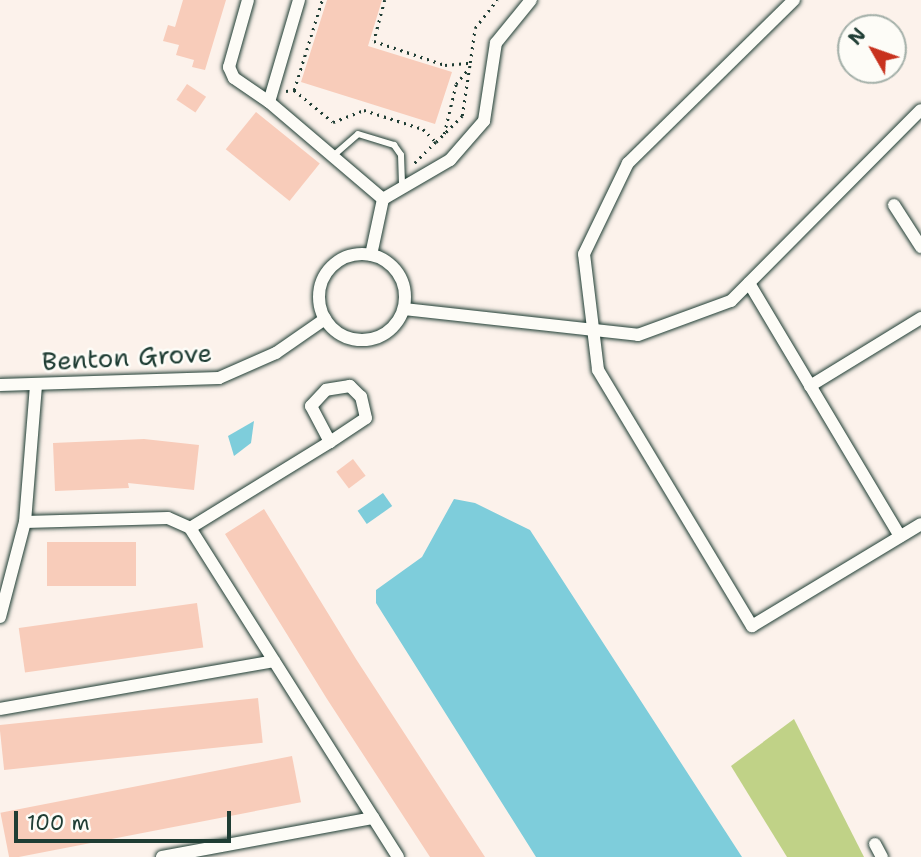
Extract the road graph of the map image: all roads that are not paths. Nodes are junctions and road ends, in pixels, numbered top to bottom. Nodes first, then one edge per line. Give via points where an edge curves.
1 (248, 0) edge
2 (299, 0) edge
3 (531, 0) edge
4 (794, 0) edge
5 (271, 97) junction
6 (921, 110) edge
7 (333, 156) junction
8 (402, 188) junction
9 (383, 199) junction
10 (894, 205) dead end
11 (921, 247) edge
12 (371, 255) junction
13 (749, 283) junction
14 (404, 309) junction
15 (921, 318) edge
16 (325, 319) junction
17 (593, 329) junction
18 (36, 384) junction
19 (0, 385) edge
20 (810, 386) junction
21 (330, 442) junction
22 (25, 522) junction
23 (921, 524) edge
24 (190, 528) junction
25 (900, 536) junction
26 (0, 617) edge
27 (274, 661) junction
28 (0, 709) edge
29 (373, 818) junction
30 (875, 845) dead end
31 (162, 857) edge
32 (398, 857) edge
33 (882, 857) edge

1 - 5 street via 229,67 234,78
2 - 5 street
3 - 8 street via 496,43 484,121 450,160
4 - 17 street via 628,163 584,254
5 - 7 street
6 - 13 street
7 - 8 lane via 358,134 394,145 401,155
7 - 9 street
8 - 9 street
9 - 12 street
10 - 11 street
12 - 14 street via 385,260 399,275
12 - 16 street via 350,256 332,266 319,292
13 - 17 street via 731,301 638,335
13 - 20 street
14 - 16 street via 392,327 374,338 346,337
14 - 17 street
15 - 20 street
16 - 18 street, Benton Grove via 276,354 219,378
17 - 25 street via 598,370 752,626
18 - 19 street, Benton Grove
18 - 22 street
20 - 25 street
21 - 21 street via 366,418 360,397 350,386 326,390 311,406
21 - 24 street
22 - 24 street via 168,519
22 - 26 street
23 - 25 street
24 - 27 street
27 - 28 street
27 - 29 street
29 - 31 street
29 - 32 street
30 - 33 street

